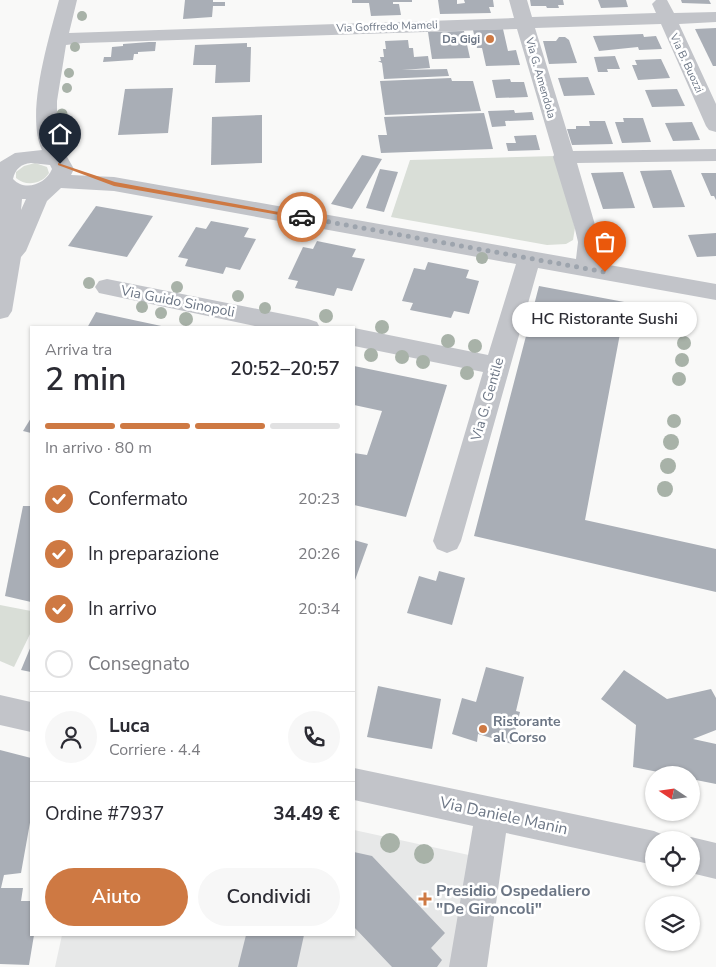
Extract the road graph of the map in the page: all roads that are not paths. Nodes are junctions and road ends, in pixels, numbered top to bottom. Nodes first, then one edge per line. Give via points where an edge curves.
1 (68, 0) edge
2 (518, 0) edge
3 (659, 0) edge
4 (716, 17) edge
5 (667, 19) junction
6 (525, 22) junction
7 (59, 40) junction
8 (48, 99) junction
9 (716, 126) edge
10 (716, 155) edge
11 (563, 157) junction
12 (11, 163) junction
13 (55, 173) junction
14 (11, 189) junction
15 (529, 258) junction
16 (9, 264) junction
17 (586, 268) junction
18 (107, 287) dead end
19 (716, 292) edge
20 (0, 311) edge
21 (298, 326) edge
22 (355, 337) edge
23 (497, 366) junction
24 (447, 542) dead end
25 (0, 710) edge
26 (30, 717) edge
27 (355, 784) edge
28 (492, 813) junction
29 (645, 846) edge
30 (700, 857) edge
31 (716, 861) edge
32 (468, 967) edge

1 - 7 street
2 - 6 street, Via G. Amendola
3 - 5 street, Via B. Buozzi
4 - 5 street, Via Goffredo Mameli
5 - 6 street, Via Goffredo Mameli
5 - 9 street, Via B. Buozzi
6 - 7 street, Via Goffredo Mameli
6 - 11 street, Via G. Amendola
7 - 8 street
8 - 12 street
8 - 13 street via 47,136
10 - 11 street
11 - 17 street, Via G. Amendola via 586,229
12 - 13 street via 39,155
12 - 14 street via 5,168 2,180
13 - 14 street via 28,192
13 - 15 street
13 - 16 street via 37,199
14 - 16 street
15 - 17 street
15 - 23 street, Via G. Gentile
16 - 20 street
17 - 19 street
18 - 21 street, Via Guido Sinopoli
22 - 23 street
23 - 24 street, Via G. Gentile
25 - 26 street
27 - 28 street, Via Daniele Manin
28 - 29 street, Via Daniele Manin
28 - 32 street
30 - 31 street

